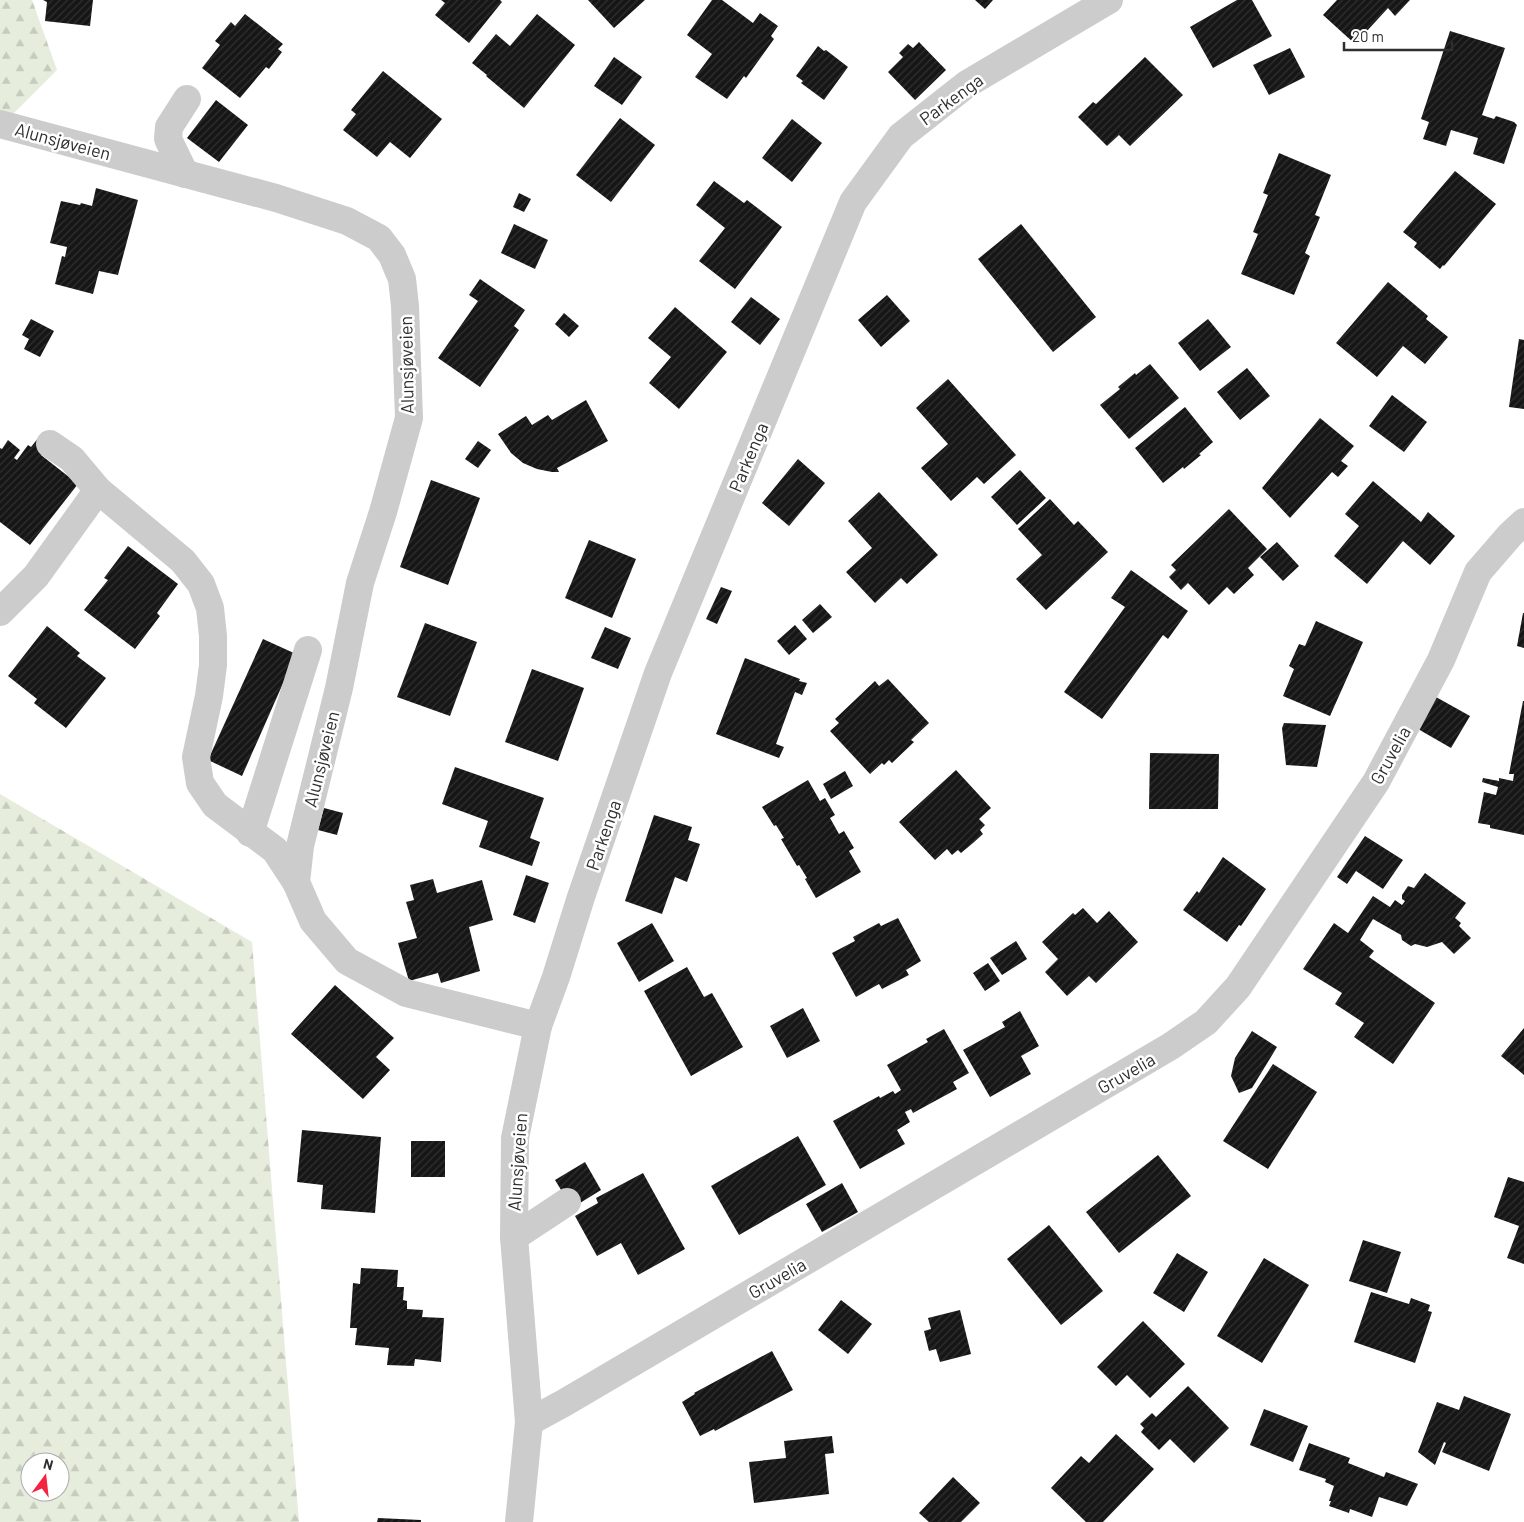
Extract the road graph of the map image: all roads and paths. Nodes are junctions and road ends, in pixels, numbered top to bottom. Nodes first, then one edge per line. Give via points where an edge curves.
1 (1109, 0) edge
2 (187, 99) dead end
3 (0, 124) edge
4 (185, 174) junction
5 (50, 444) dead end
6 (98, 490) junction
7 (1524, 522) edge
8 (0, 612) edge
9 (308, 650) dead end
10 (250, 833) junction
11 (296, 882) junction
12 (538, 1026) junction
13 (567, 1202) dead end
14 (514, 1237) junction
15 (529, 1422) junction
16 (519, 1522) edge

1 - 12 street, Parkenga via 968,84 930,113 901,136 854,202 658,673
2 - 4 street via 169,127 168,139
3 - 4 street, Alunsjøveien
4 - 11 street, Alunsjøveien via 347,221 379,238 392,255 402,278 409,418 360,583 339,688 300,846
5 - 6 street, Alunsjøveien via 72,459
6 - 8 street via 36,576
6 - 10 street, Alunsjøveien via 183,561 201,584 210,608 213,665 196,757 200,782 215,805
7 - 15 street, Gruvelia via 1478,572 1441,660 1376,782 1238,987 1206,1022 1154,1056
9 - 10 street
10 - 11 street, Alunsjøveien via 275,850
11 - 12 street, Alunsjøveien via 313,921 348,961 406,993
12 - 14 street, Alunsjøveien via 515,1138
13 - 14 street, Alunsjøveien
14 - 15 street, Alunsjøveien
15 - 16 street, Alunsjøveien

